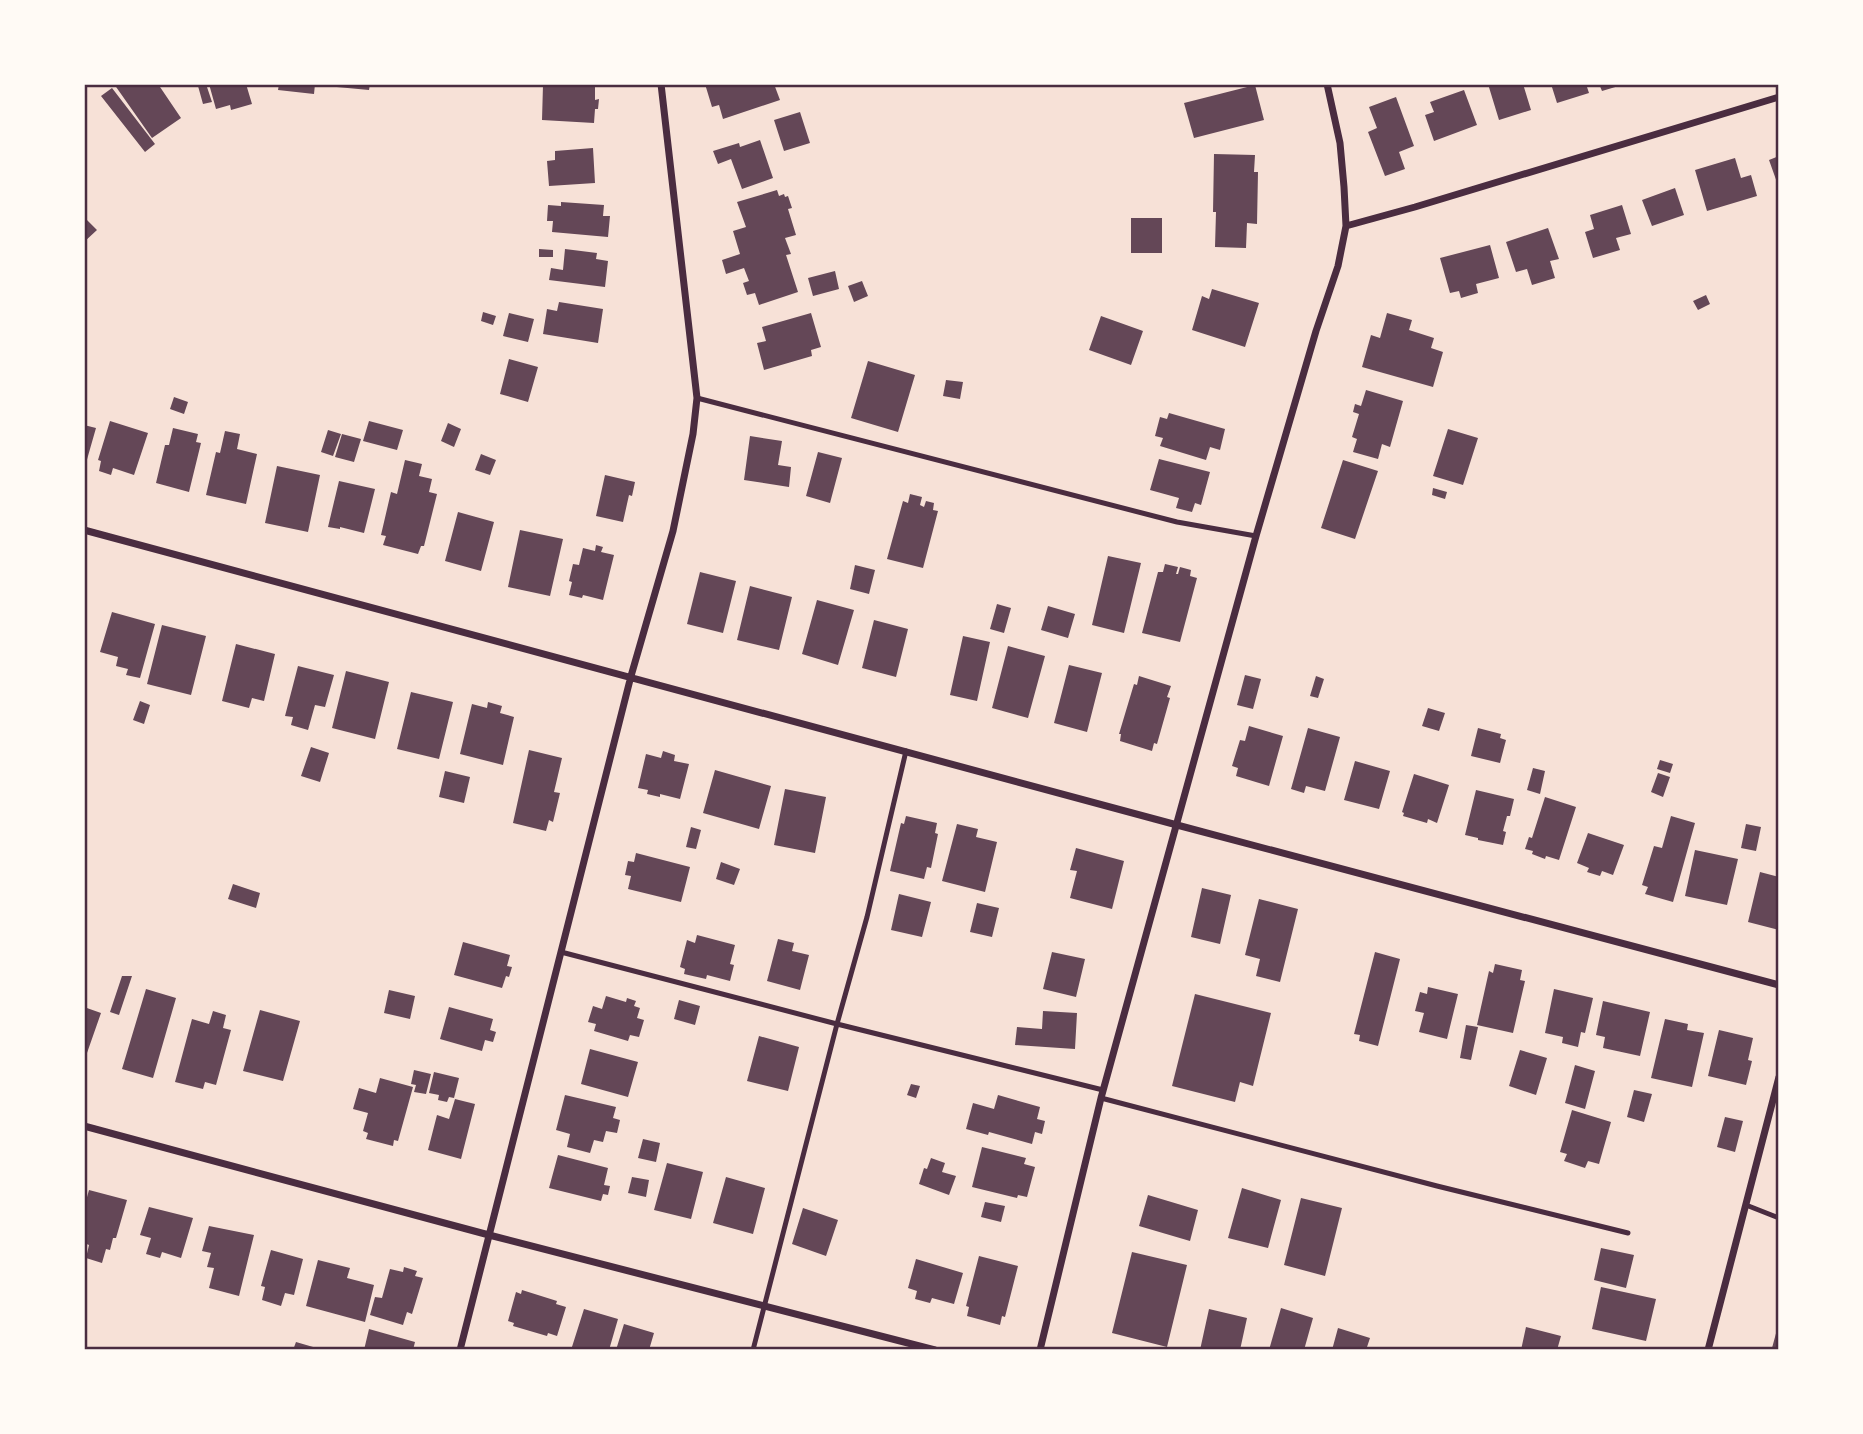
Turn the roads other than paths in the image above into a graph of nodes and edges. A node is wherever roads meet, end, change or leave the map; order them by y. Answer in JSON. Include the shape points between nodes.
{"nodes":[{"id":1,"x":661,"y":84,"type":"edge"},
{"id":2,"x":1327,"y":84,"type":"edge"},
{"id":3,"x":1779,"y":97,"type":"edge"},
{"id":4,"x":1346,"y":226,"type":"junction"},
{"id":5,"x":697,"y":398,"type":"junction"},
{"id":6,"x":84,"y":530,"type":"edge"},
{"id":7,"x":1256,"y":536,"type":"junction"},
{"id":8,"x":631,"y":677,"type":"junction"},
{"id":9,"x":906,"y":751,"type":"junction"},
{"id":10,"x":1177,"y":825,"type":"junction"},
{"id":11,"x":561,"y":952,"type":"junction"},
{"id":12,"x":1779,"y":985,"type":"edge"},
{"id":13,"x":836,"y":1024,"type":"junction"},
{"id":14,"x":1779,"y":1077,"type":"edge"},
{"id":15,"x":1102,"y":1094,"type":"junction"},
{"id":16,"x":84,"y":1126,"type":"edge"},
{"id":17,"x":1746,"y":1205,"type":"junction"},
{"id":18,"x":1779,"y":1218,"type":"edge"},
{"id":19,"x":1628,"y":1233,"type":"dead end"},
{"id":20,"x":489,"y":1235,"type":"junction"},
{"id":21,"x":764,"y":1306,"type":"junction"},
{"id":22,"x":460,"y":1350,"type":"edge"},
{"id":23,"x":754,"y":1350,"type":"edge"},
{"id":24,"x":935,"y":1350,"type":"edge"},
{"id":25,"x":1040,"y":1350,"type":"edge"},
{"id":26,"x":1708,"y":1350,"type":"edge"}],
"edges":[{"from":1,"to":5,"type":"street"},
{"from":2,"to":4,"type":"street","via":[[1340,143]]},
{"from":3,"to":4,"type":"street"},
{"from":4,"to":7,"type":"street"},
{"from":5,"to":7,"type":"lane","via":[[1177,522]]},
{"from":5,"to":8,"type":"street","via":[[673,531]]},
{"from":6,"to":8,"type":"street"},
{"from":7,"to":10,"type":"street"},
{"from":8,"to":9,"type":"street"},
{"from":8,"to":11,"type":"street"},
{"from":9,"to":10,"type":"street"},
{"from":9,"to":13,"type":"lane"},
{"from":10,"to":12,"type":"street"},
{"from":10,"to":15,"type":"street"},
{"from":11,"to":13,"type":"lane"},
{"from":11,"to":20,"type":"street"},
{"from":13,"to":15,"type":"lane"},
{"from":13,"to":21,"type":"lane"},
{"from":14,"to":17,"type":"street"},
{"from":15,"to":19,"type":"lane"},
{"from":15,"to":25,"type":"street"},
{"from":16,"to":20,"type":"street"},
{"from":17,"to":18,"type":"lane"},
{"from":17,"to":26,"type":"street"},
{"from":20,"to":21,"type":"street"},
{"from":20,"to":22,"type":"street"},
{"from":21,"to":23,"type":"lane"},
{"from":21,"to":24,"type":"street"}]}
